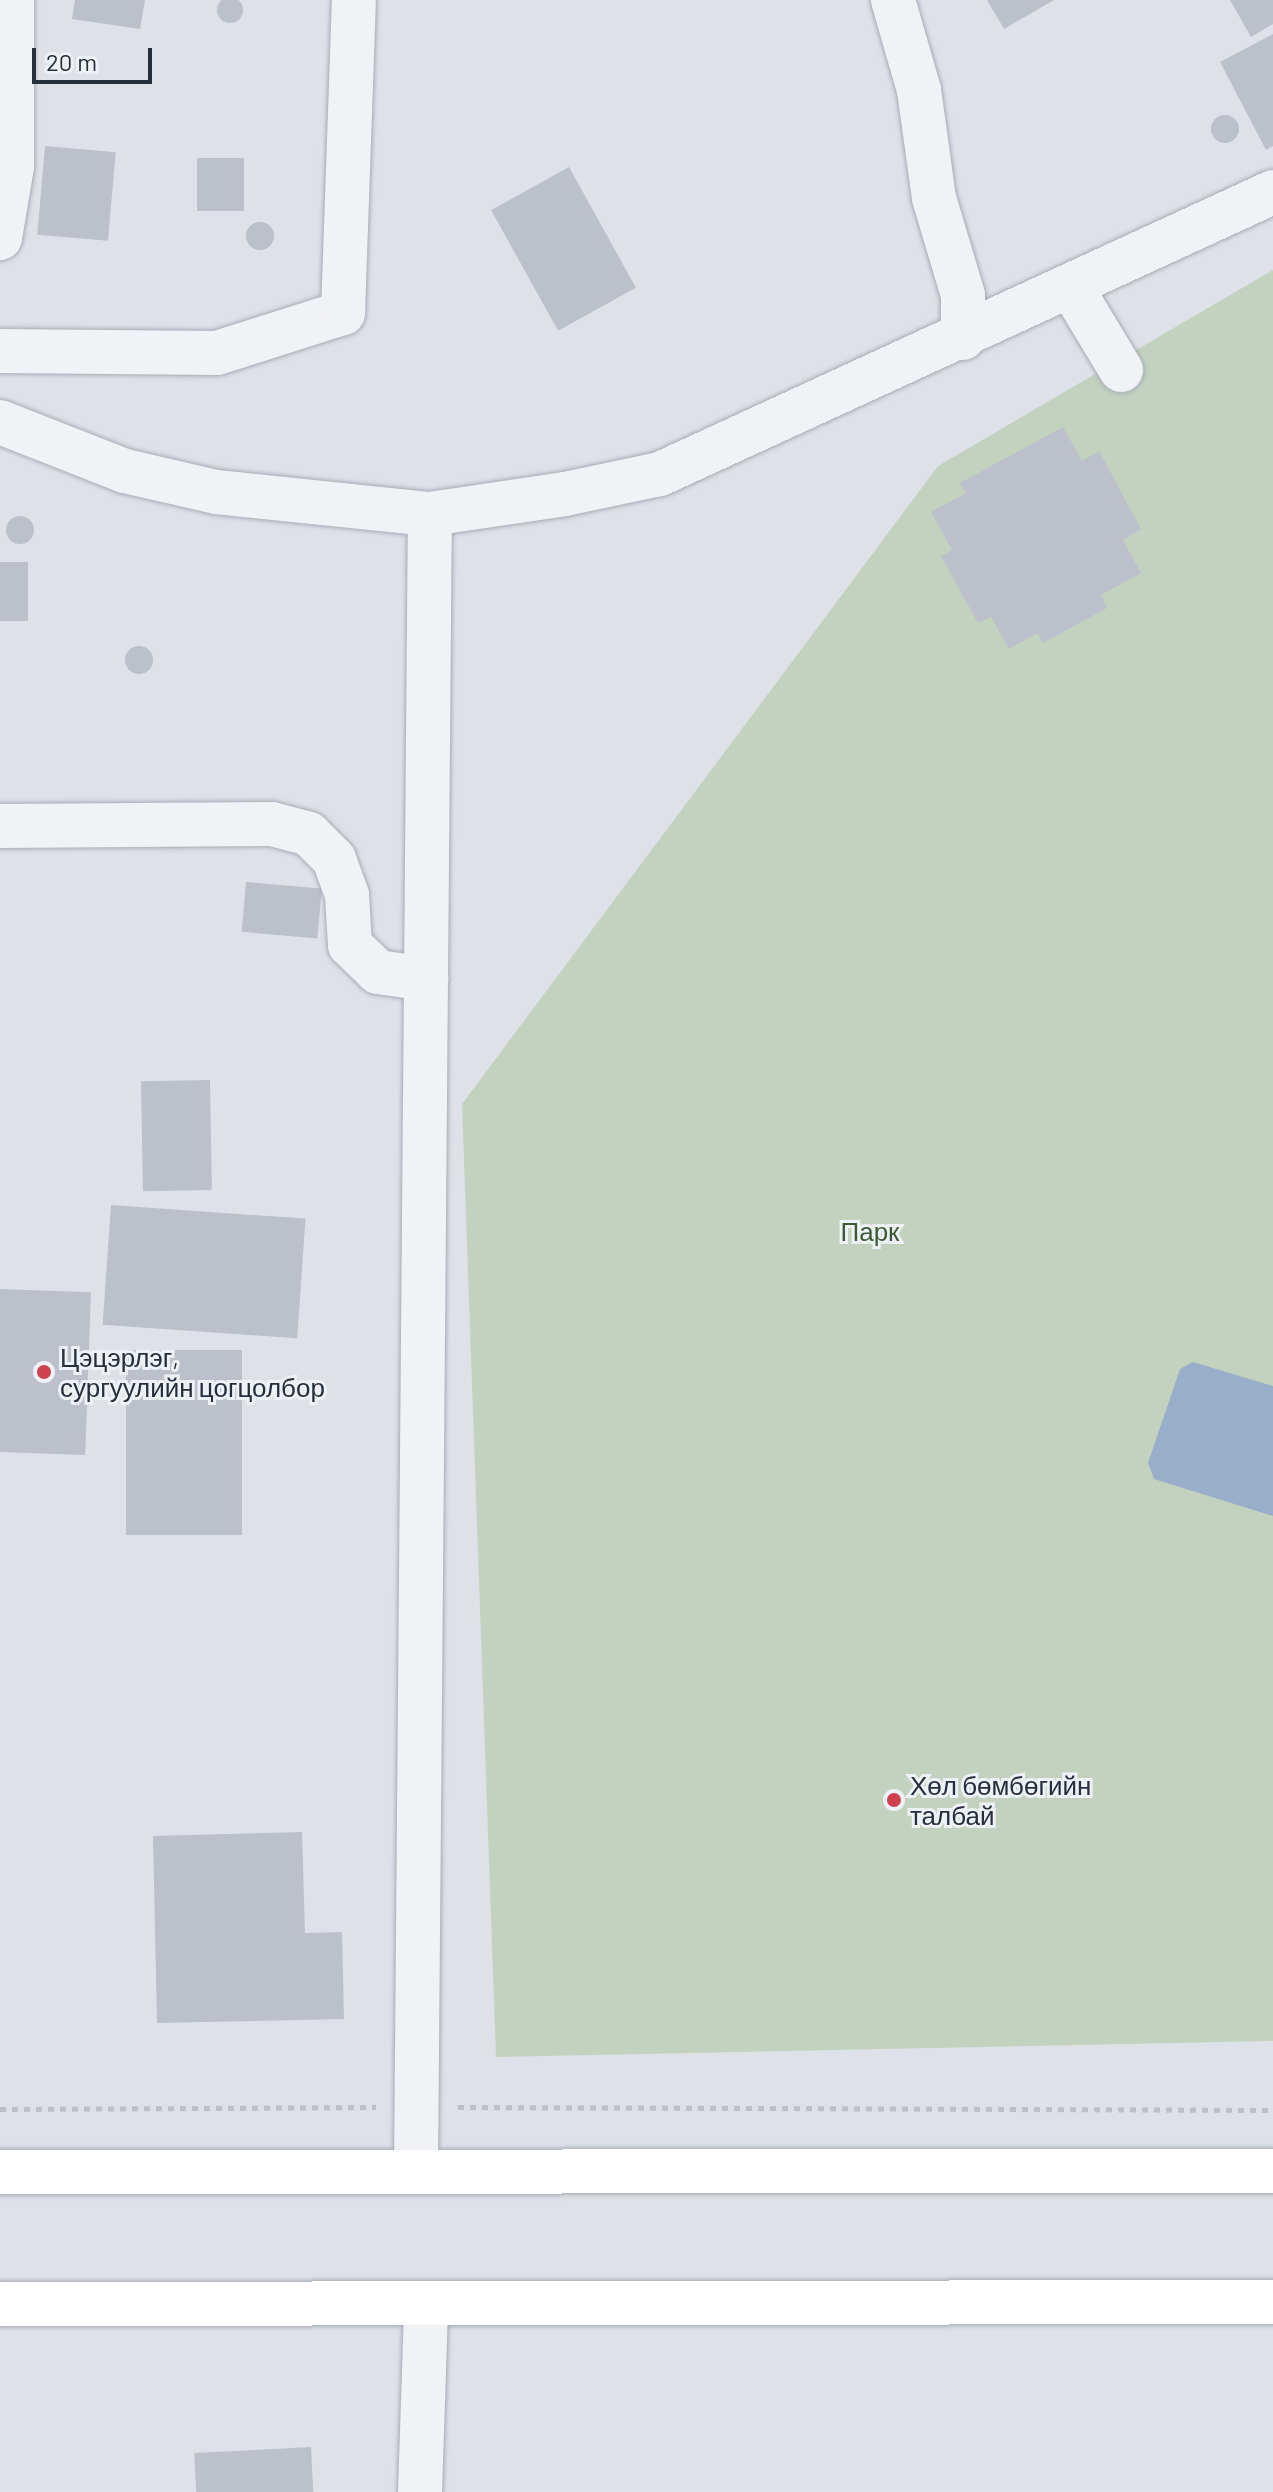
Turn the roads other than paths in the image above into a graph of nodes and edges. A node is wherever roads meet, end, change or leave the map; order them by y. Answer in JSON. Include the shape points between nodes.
{"nodes":[{"id":1,"x":12,"y":0,"type":"edge"},
{"id":2,"x":354,"y":0,"type":"edge"},
{"id":3,"x":893,"y":0,"type":"edge"},
{"id":4,"x":1273,"y":192,"type":"edge"},
{"id":5,"x":0,"y":238,"type":"edge"},
{"id":6,"x":1071,"y":287,"type":"junction"},
{"id":7,"x":963,"y":338,"type":"junction"},
{"id":8,"x":0,"y":351,"type":"edge"},
{"id":9,"x":1121,"y":370,"type":"dead end"},
{"id":10,"x":0,"y":422,"type":"edge"},
{"id":11,"x":430,"y":514,"type":"junction"},
{"id":12,"x":0,"y":826,"type":"edge"},
{"id":13,"x":426,"y":979,"type":"junction"},
{"id":14,"x":1273,"y":2171,"type":"edge"},
{"id":15,"x":0,"y":2172,"type":"edge"},
{"id":16,"x":416,"y":2172,"type":"junction"},
{"id":17,"x":1273,"y":2302,"type":"edge"},
{"id":18,"x":0,"y":2304,"type":"edge"},
{"id":19,"x":426,"y":2307,"type":"junction"},
{"id":20,"x":420,"y":2492,"type":"edge"}],
"edges":[{"from":1,"to":5,"type":"street","via":[[12,166]]},
{"from":2,"to":8,"type":"street","via":[[343,313],[217,353]]},
{"from":3,"to":7,"type":"street","via":[[919,90],[934,198],[963,295]]},
{"from":4,"to":6,"type":"street"},
{"from":6,"to":7,"type":"street"},
{"from":6,"to":9,"type":"street"},
{"from":7,"to":11,"type":"street","via":[[660,474]]},
{"from":10,"to":11,"type":"street","via":[[125,471],[216,492]]},
{"from":11,"to":13,"type":"street"},
{"from":12,"to":13,"type":"street","via":[[272,824],[309,834],[334,859],[347,895],[350,945],[378,972]]},
{"from":13,"to":16,"type":"street"},
{"from":14,"to":16,"type":"main road"},
{"from":15,"to":16,"type":"main road"},
{"from":17,"to":19,"type":"main road"},
{"from":18,"to":19,"type":"main road"},
{"from":19,"to":20,"type":"street"}]}
